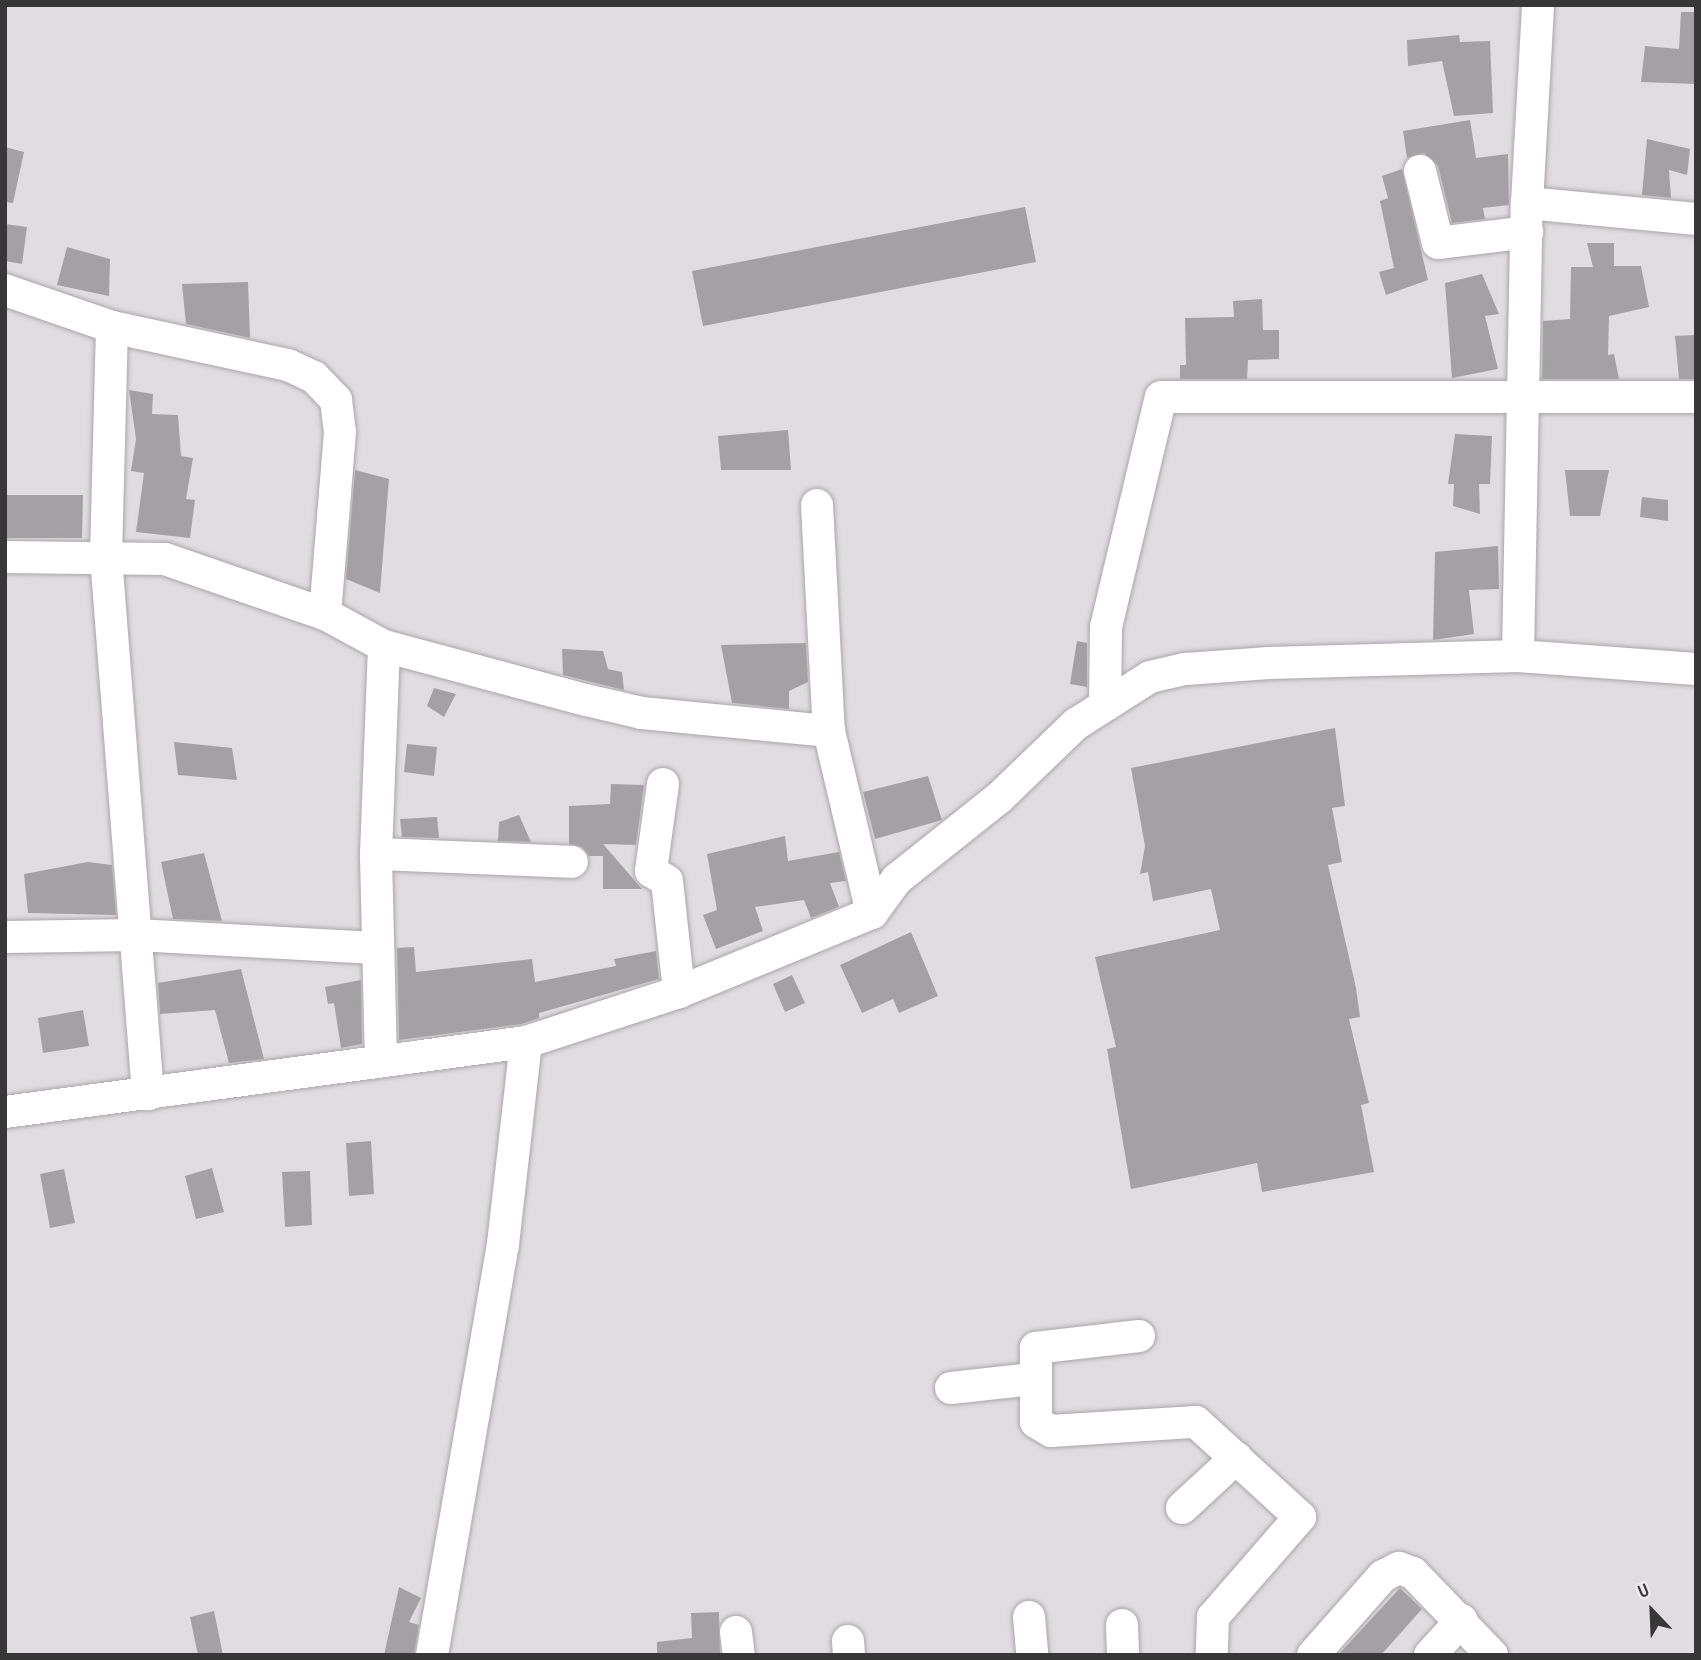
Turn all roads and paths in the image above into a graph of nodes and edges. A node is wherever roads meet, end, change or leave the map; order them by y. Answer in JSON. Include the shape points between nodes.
{"nodes":[{"id":1,"x":1538,"y":5,"type":"edge"},
{"id":2,"x":1420,"y":171,"type":"dead end"},
{"id":3,"x":1527,"y":217,"type":"junction"},
{"id":4,"x":1696,"y":219,"type":"edge"},
{"id":5,"x":5,"y":290,"type":"edge"},
{"id":6,"x":112,"y":327,"type":"junction"},
{"id":7,"x":1523,"y":393,"type":"junction"},
{"id":8,"x":1696,"y":397,"type":"edge"},
{"id":9,"x":817,"y":505,"type":"dead end"},
{"id":10,"x":5,"y":557,"type":"edge"},
{"id":11,"x":106,"y":557,"type":"junction"},
{"id":12,"x":325,"y":614,"type":"junction"},
{"id":13,"x":384,"y":646,"type":"junction"},
{"id":14,"x":1518,"y":656,"type":"junction"},
{"id":15,"x":1696,"y":669,"type":"edge"},
{"id":16,"x":1105,"y":701,"type":"junction"},
{"id":17,"x":830,"y":731,"type":"junction"},
{"id":18,"x":663,"y":784,"type":"dead end"},
{"id":19,"x":376,"y":854,"type":"junction"},
{"id":20,"x":572,"y":862,"type":"dead end"},
{"id":21,"x":872,"y":913,"type":"junction"},
{"id":22,"x":136,"y":935,"type":"junction"},
{"id":23,"x":5,"y":937,"type":"edge"},
{"id":24,"x":376,"y":948,"type":"junction"},
{"id":25,"x":678,"y":992,"type":"junction"},
{"id":26,"x":526,"y":1042,"type":"junction"},
{"id":27,"x":381,"y":1061,"type":"junction"},
{"id":28,"x":148,"y":1094,"type":"junction"},
{"id":29,"x":5,"y":1112,"type":"edge"},
{"id":30,"x":1139,"y":1336,"type":"dead end"},
{"id":31,"x":1033,"y":1380,"type":"junction"},
{"id":32,"x":951,"y":1388,"type":"dead end"},
{"id":33,"x":1236,"y":1458,"type":"junction"},
{"id":34,"x":1182,"y":1508,"type":"dead end"},
{"id":35,"x":1029,"y":1616,"type":"dead end"},
{"id":36,"x":1462,"y":1620,"type":"junction"},
{"id":37,"x":432,"y":1655,"type":"edge"},
{"id":38,"x":1032,"y":1655,"type":"edge"},
{"id":39,"x":1212,"y":1655,"type":"edge"},
{"id":40,"x":1313,"y":1655,"type":"edge"},
{"id":41,"x":1430,"y":1655,"type":"edge"},
{"id":42,"x":1492,"y":1655,"type":"edge"}],
"edges":[{"from":1,"to":3,"type":"street"},
{"from":2,"to":3,"type":"street","via":[[1438,243]]},
{"from":3,"to":4,"type":"street"},
{"from":3,"to":7,"type":"street"},
{"from":5,"to":6,"type":"street"},
{"from":6,"to":11,"type":"street"},
{"from":6,"to":12,"type":"street","via":[[288,365],[314,377],[336,400],[340,432]]},
{"from":7,"to":8,"type":"street"},
{"from":7,"to":14,"type":"street"},
{"from":7,"to":16,"type":"street","via":[[1161,397],[1106,627]]},
{"from":9,"to":17,"type":"street"},
{"from":10,"to":11,"type":"street"},
{"from":11,"to":12,"type":"street","via":[[165,559]]},
{"from":11,"to":22,"type":"street"},
{"from":12,"to":13,"type":"street"},
{"from":13,"to":17,"type":"street","via":[[642,713]]},
{"from":13,"to":19,"type":"street"},
{"from":14,"to":15,"type":"street"},
{"from":14,"to":16,"type":"street","via":[[1186,669],[1150,677]]},
{"from":16,"to":21,"type":"street","via":[[897,879]]},
{"from":17,"to":21,"type":"street"},
{"from":18,"to":25,"type":"street","via":[[651,871],[667,881]]},
{"from":19,"to":20,"type":"street"},
{"from":19,"to":24,"type":"street"},
{"from":21,"to":25,"type":"street"},
{"from":22,"to":23,"type":"street"},
{"from":22,"to":24,"type":"street"},
{"from":22,"to":28,"type":"street"},
{"from":24,"to":27,"type":"street"},
{"from":25,"to":26,"type":"street"},
{"from":26,"to":27,"type":"street"},
{"from":26,"to":37,"type":"street","via":[[503,1244]]},
{"from":27,"to":28,"type":"street"},
{"from":28,"to":29,"type":"street"},
{"from":30,"to":31,"type":"street","via":[[1036,1348]]},
{"from":31,"to":32,"type":"street"},
{"from":31,"to":33,"type":"street","via":[[1041,1429],[1195,1422]]},
{"from":33,"to":34,"type":"street"},
{"from":33,"to":39,"type":"street","via":[[1300,1517],[1213,1616]]},
{"from":35,"to":38,"type":"street"},
{"from":36,"to":40,"type":"street","via":[[1413,1573],[1399,1568],[1383,1576]]},
{"from":36,"to":41,"type":"street"},
{"from":36,"to":42,"type":"street"}]}
